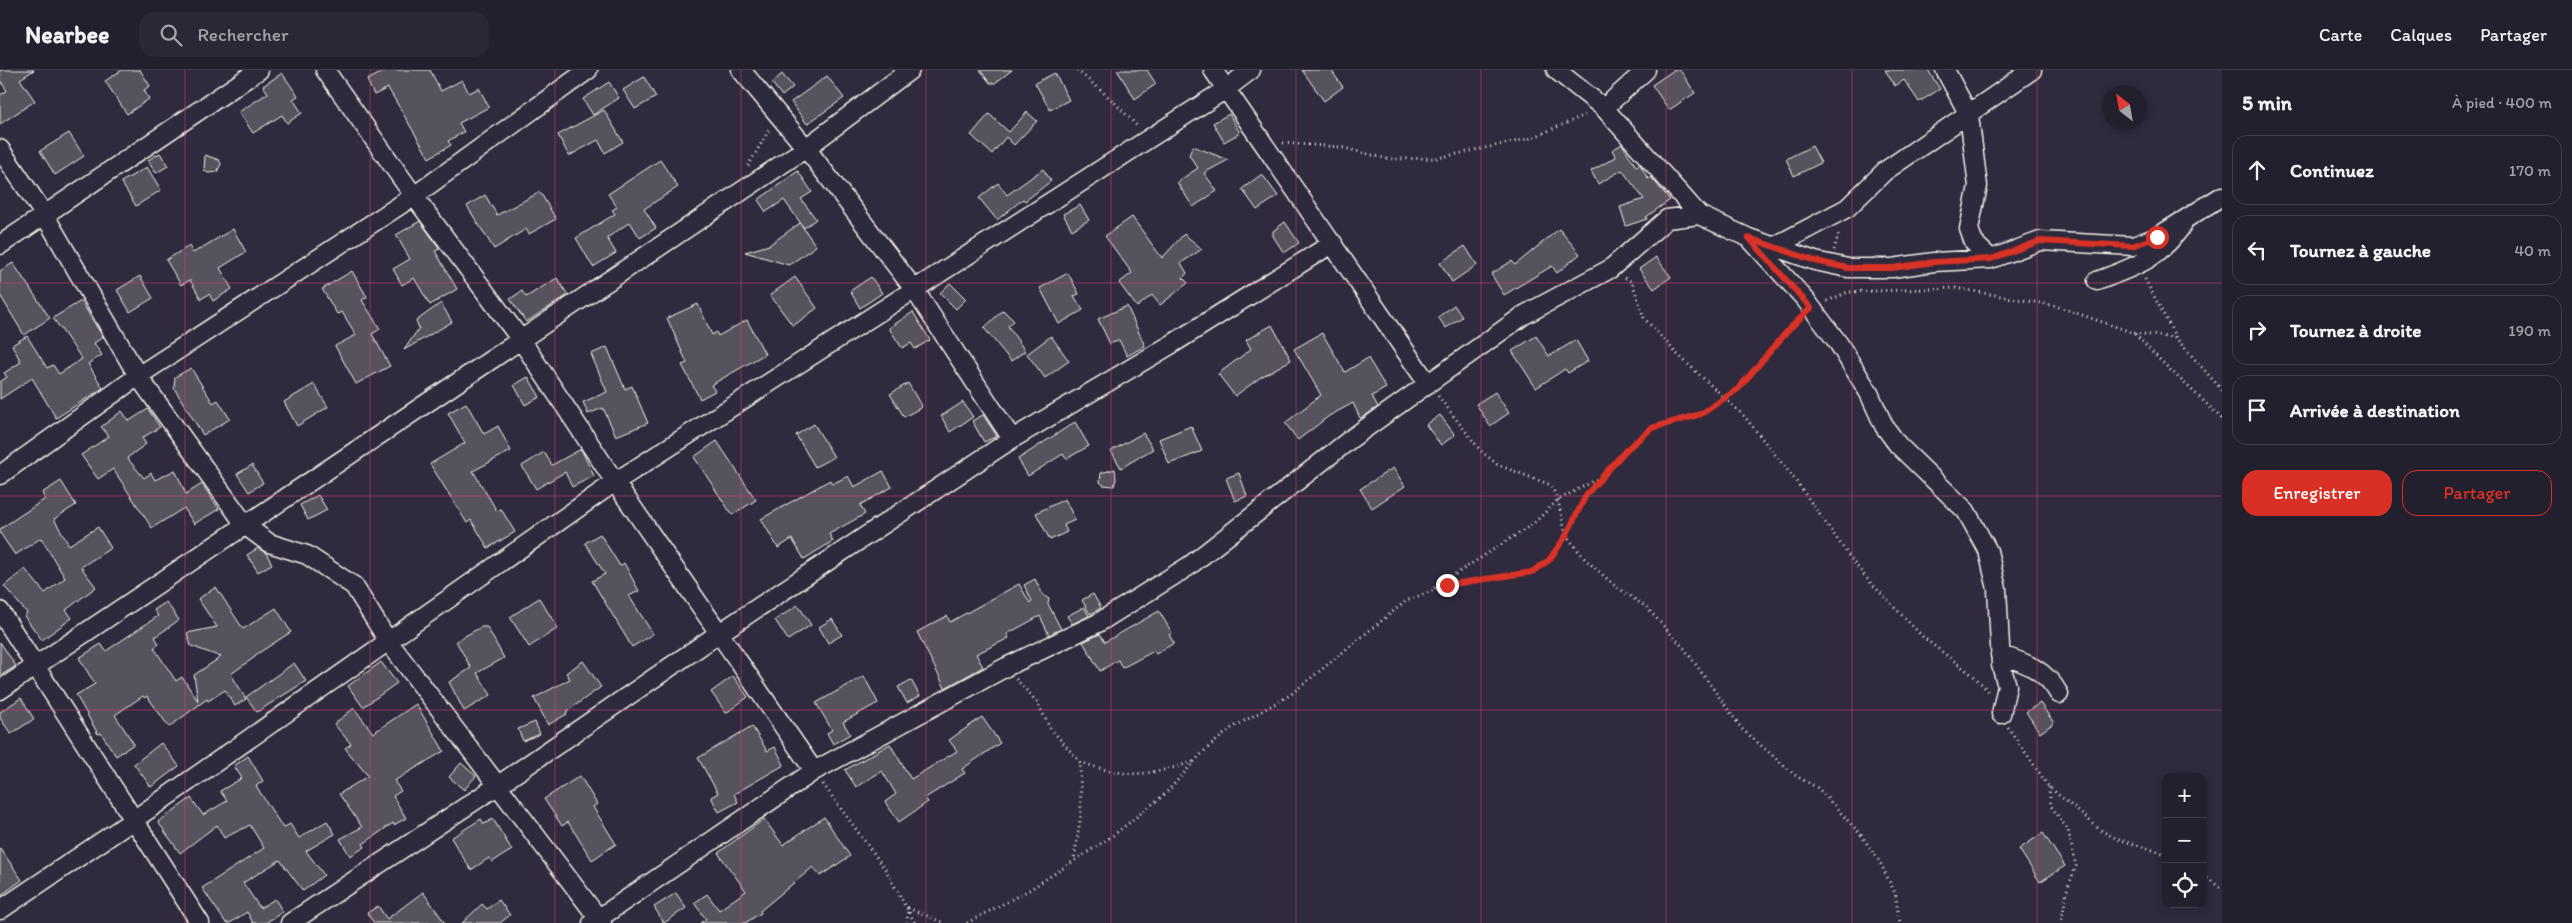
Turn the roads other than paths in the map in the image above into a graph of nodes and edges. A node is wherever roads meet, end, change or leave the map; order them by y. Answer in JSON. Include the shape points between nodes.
{"nodes":[{"id":1,"x":259,"y":70,"type":"edge"},
{"id":2,"x":325,"y":70,"type":"edge"},
{"id":3,"x":588,"y":70,"type":"edge"},
{"id":4,"x":740,"y":70,"type":"edge"},
{"id":5,"x":910,"y":70,"type":"edge"},
{"id":6,"x":1213,"y":70,"type":"edge"},
{"id":7,"x":1251,"y":70,"type":"edge"},
{"id":8,"x":1556,"y":70,"type":"edge"},
{"id":9,"x":1646,"y":70,"type":"edge"},
{"id":10,"x":1945,"y":70,"type":"edge"},
{"id":11,"x":2032,"y":70,"type":"edge"},
{"id":12,"x":1226,"y":88,"type":"junction"},
{"id":13,"x":1604,"y":108,"type":"junction"},
{"id":14,"x":1969,"y":115,"type":"junction"},
{"id":15,"x":806,"y":148,"type":"junction"},
{"id":16,"x":0,"y":149,"type":"edge"},
{"id":17,"x":414,"y":196,"type":"junction"},
{"id":18,"x":2222,"y":196,"type":"edge"},
{"id":19,"x":2192,"y":213,"type":"junction"},
{"id":20,"x":44,"y":214,"type":"junction"},
{"id":21,"x":1699,"y":215,"type":"junction"},
{"id":22,"x":1749,"y":238,"type":"junction"},
{"id":23,"x":1333,"y":243,"type":"junction"},
{"id":24,"x":0,"y":245,"type":"edge"},
{"id":25,"x":1775,"y":246,"type":"junction"},
{"id":26,"x":1991,"y":259,"type":"junction"},
{"id":27,"x":2097,"y":281,"type":"dead end"},
{"id":28,"x":914,"y":288,"type":"junction"},
{"id":29,"x":521,"y":340,"type":"junction"},
{"id":30,"x":138,"y":376,"type":"junction"},
{"id":31,"x":1428,"y":384,"type":"junction"},
{"id":32,"x":1012,"y":439,"type":"junction"},
{"id":33,"x":0,"y":474,"type":"edge"},
{"id":34,"x":615,"y":482,"type":"junction"},
{"id":35,"x":246,"y":526,"type":"junction"},
{"id":36,"x":0,"y":612,"type":"edge"},
{"id":37,"x":718,"y":634,"type":"junction"},
{"id":38,"x":388,"y":641,"type":"junction"},
{"id":39,"x":2000,"y":655,"type":"junction"},
{"id":40,"x":35,"y":667,"type":"junction"},
{"id":41,"x":0,"y":690,"type":"edge"},
{"id":42,"x":2059,"y":694,"type":"dead end"},
{"id":43,"x":2001,"y":714,"type":"road end"},
{"id":44,"x":814,"y":771,"type":"junction"},
{"id":45,"x":497,"y":786,"type":"junction"},
{"id":46,"x":135,"y":819,"type":"junction"},
{"id":47,"x":0,"y":910,"type":"edge"},
{"id":48,"x":597,"y":921,"type":"edge"},
{"id":49,"x":200,"y":923,"type":"edge"},
{"id":50,"x":290,"y":923,"type":"edge"}],
"edges":[{"from":1,"to":20,"type":"street"},
{"from":2,"to":17,"type":"street"},
{"from":3,"to":17,"type":"street"},
{"from":4,"to":15,"type":"street"},
{"from":5,"to":15,"type":"street"},
{"from":6,"to":12,"type":"street"},
{"from":7,"to":12,"type":"street"},
{"from":8,"to":13,"type":"street"},
{"from":9,"to":13,"type":"street"},
{"from":10,"to":14,"type":"street"},
{"from":11,"to":14,"type":"street"},
{"from":12,"to":23,"type":"street"},
{"from":12,"to":28,"type":"street"},
{"from":13,"to":21,"type":"street"},
{"from":14,"to":25,"type":"street","via":[[1886,171],[1847,208]]},
{"from":14,"to":26,"type":"street","via":[[1978,186],[1969,229],[1974,242]]},
{"from":15,"to":28,"type":"street"},
{"from":15,"to":29,"type":"street"},
{"from":16,"to":20,"type":"street"},
{"from":17,"to":29,"type":"street"},
{"from":17,"to":30,"type":"street"},
{"from":18,"to":19,"type":"street"},
{"from":19,"to":26,"type":"street","via":[[2157,237],[2132,246],[2040,241]]},
{"from":19,"to":27,"type":"street","via":[[2167,247],[2138,265]]},
{"from":20,"to":24,"type":"street"},
{"from":20,"to":30,"type":"street"},
{"from":21,"to":22,"type":"street"},
{"from":21,"to":31,"type":"street","via":[[1667,219],[1610,269],[1524,315]]},
{"from":22,"to":25,"type":"street"},
{"from":22,"to":39,"type":"street","via":[[1839,344],[1870,393],[1884,426],[1898,445],[1966,512],[1988,551],[1997,589]]},
{"from":23,"to":31,"type":"street"},
{"from":23,"to":32,"type":"street"},
{"from":25,"to":26,"type":"street","via":[[1815,261],[1848,268],[1892,268]]},
{"from":28,"to":32,"type":"street"},
{"from":28,"to":34,"type":"street"},
{"from":29,"to":34,"type":"street"},
{"from":29,"to":35,"type":"street"},
{"from":30,"to":33,"type":"street"},
{"from":30,"to":35,"type":"street"},
{"from":31,"to":44,"type":"street","via":[[1352,438],[1189,566],[1098,624],[1006,667]]},
{"from":32,"to":37,"type":"street"},
{"from":34,"to":37,"type":"street"},
{"from":34,"to":38,"type":"street"},
{"from":35,"to":38,"type":"street","via":[[268,543],[307,555],[354,586]]},
{"from":35,"to":40,"type":"street"},
{"from":36,"to":40,"type":"street"},
{"from":37,"to":44,"type":"street"},
{"from":37,"to":45,"type":"street"},
{"from":38,"to":45,"type":"street"},
{"from":38,"to":46,"type":"street"},
{"from":39,"to":42,"type":"street","via":[[2038,669]]},
{"from":39,"to":43,"type":"street","via":[[2007,686]]},
{"from":40,"to":41,"type":"street"},
{"from":40,"to":46,"type":"street"},
{"from":44,"to":48,"type":"street"},
{"from":45,"to":48,"type":"street"},
{"from":45,"to":50,"type":"street"},
{"from":46,"to":47,"type":"street"},
{"from":46,"to":49,"type":"street"}]}
